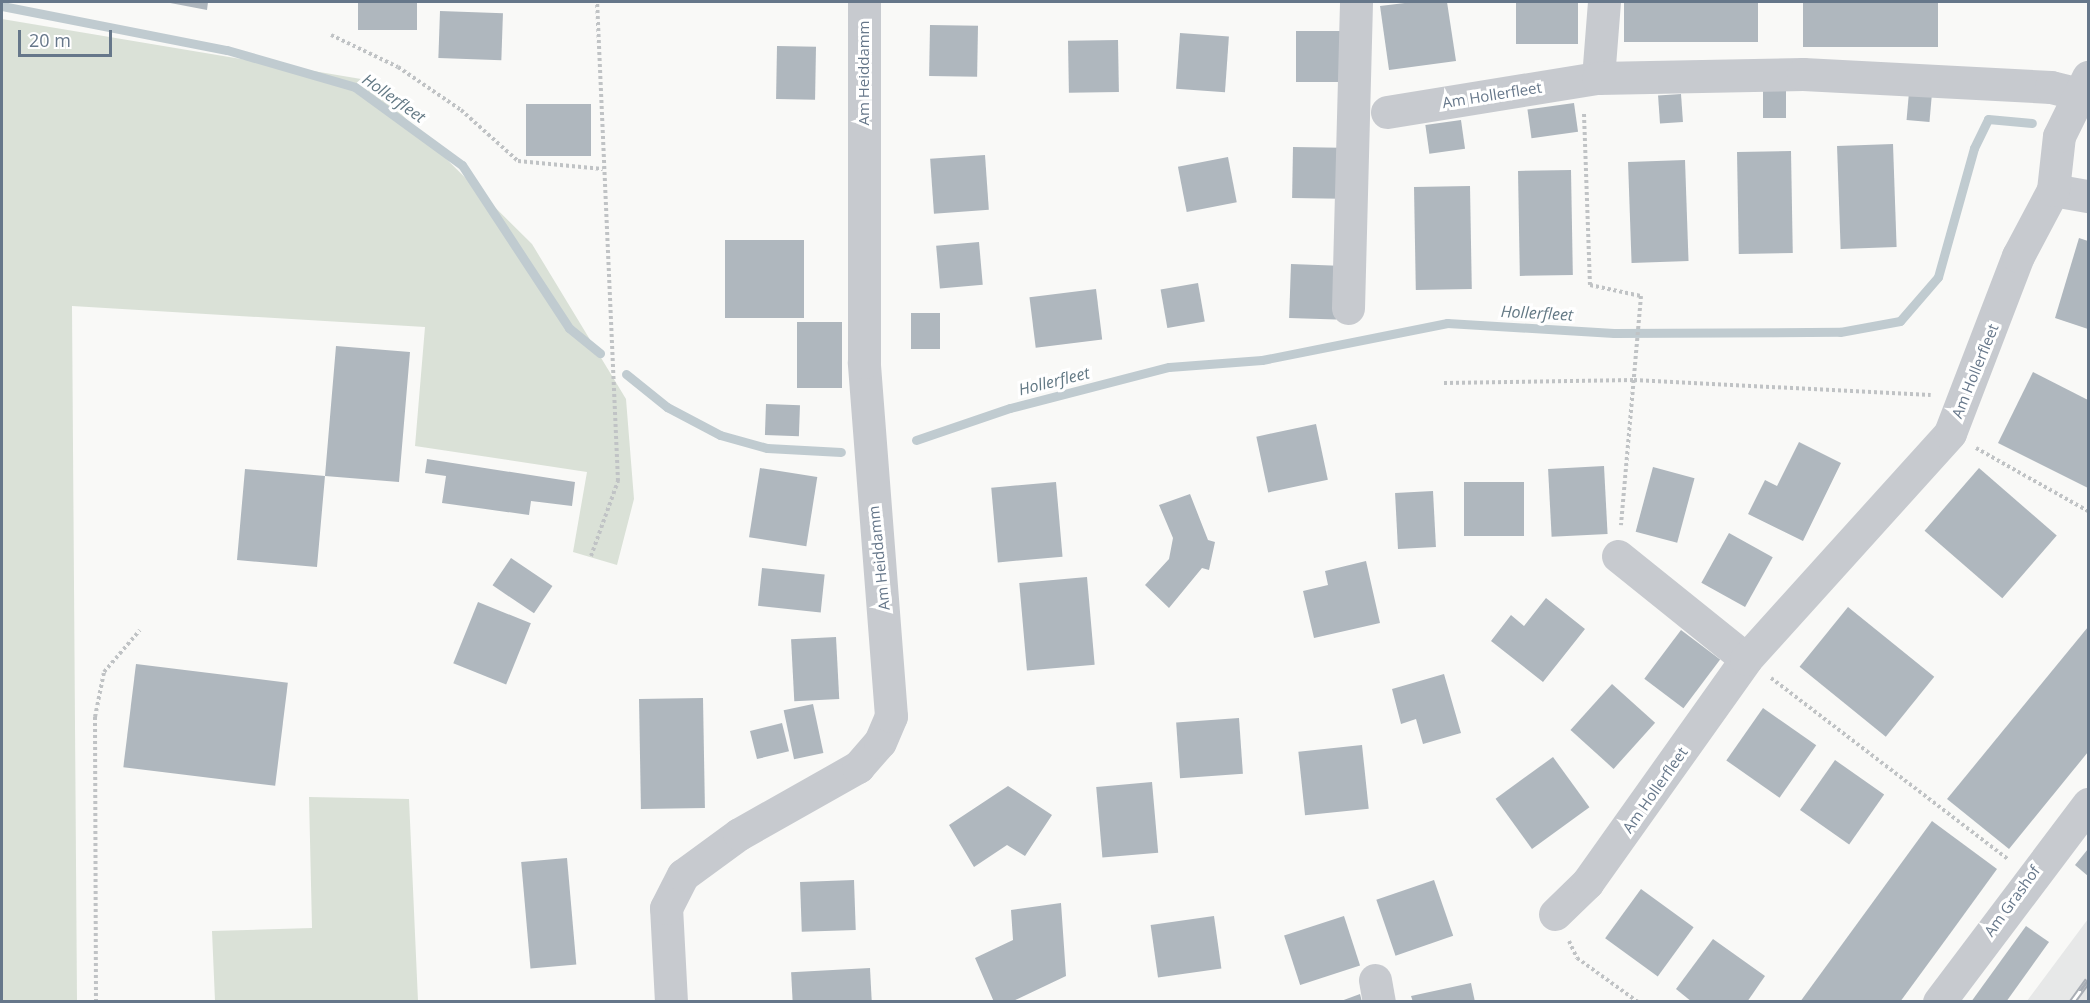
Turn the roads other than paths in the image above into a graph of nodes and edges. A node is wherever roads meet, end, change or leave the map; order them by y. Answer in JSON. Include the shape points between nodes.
{"nodes":[{"id":1,"x":864,"y":2,"type":"edge"},
{"id":2,"x":1356,"y":2,"type":"edge"},
{"id":3,"x":1604,"y":2,"type":"edge"},
{"id":4,"x":1590,"y":79,"type":"junction"},
{"id":5,"x":2084,"y":85,"type":"edge"},
{"id":6,"x":1387,"y":112,"type":"dead end"},
{"id":7,"x":2053,"y":190,"type":"junction"},
{"id":8,"x":2088,"y":196,"type":"edge"},
{"id":9,"x":1348,"y":308,"type":"dead end"},
{"id":10,"x":1618,"y":556,"type":"road end"},
{"id":11,"x":1746,"y":659,"type":"junction"},
{"id":12,"x":2088,"y":804,"type":"edge"},
{"id":13,"x":1555,"y":914,"type":"road end"},
{"id":14,"x":671,"y":1002,"type":"edge"},
{"id":15,"x":1940,"y":1002,"type":"edge"}],
"edges":[{"from":1,"to":14,"type":"street","name":"Am Heiddamm","via":[[864,362],[891,716],[880,742],[858,767],[739,834],[684,875],[666,908]]},
{"from":2,"to":9,"type":"street"},
{"from":3,"to":4,"type":"street"},
{"from":4,"to":5,"type":"street","name":"Am Hollerfleet","via":[[1803,74],[2051,87]]},
{"from":4,"to":6,"type":"street","name":"Am Hollerfleet"},
{"from":5,"to":7,"type":"street","name":"Am Hollerfleet","via":[[2059,136]]},
{"from":7,"to":8,"type":"street"},
{"from":7,"to":11,"type":"street","name":"Am Hollerfleet","via":[[2018,256],[1968,397],[1950,433]]},
{"from":10,"to":11,"type":"street"},
{"from":11,"to":13,"type":"street","name":"Am Hollerfleet","via":[[1587,883]]},
{"from":12,"to":15,"type":"street","name":"Am Grashof","via":[[2030,876]]}]}
